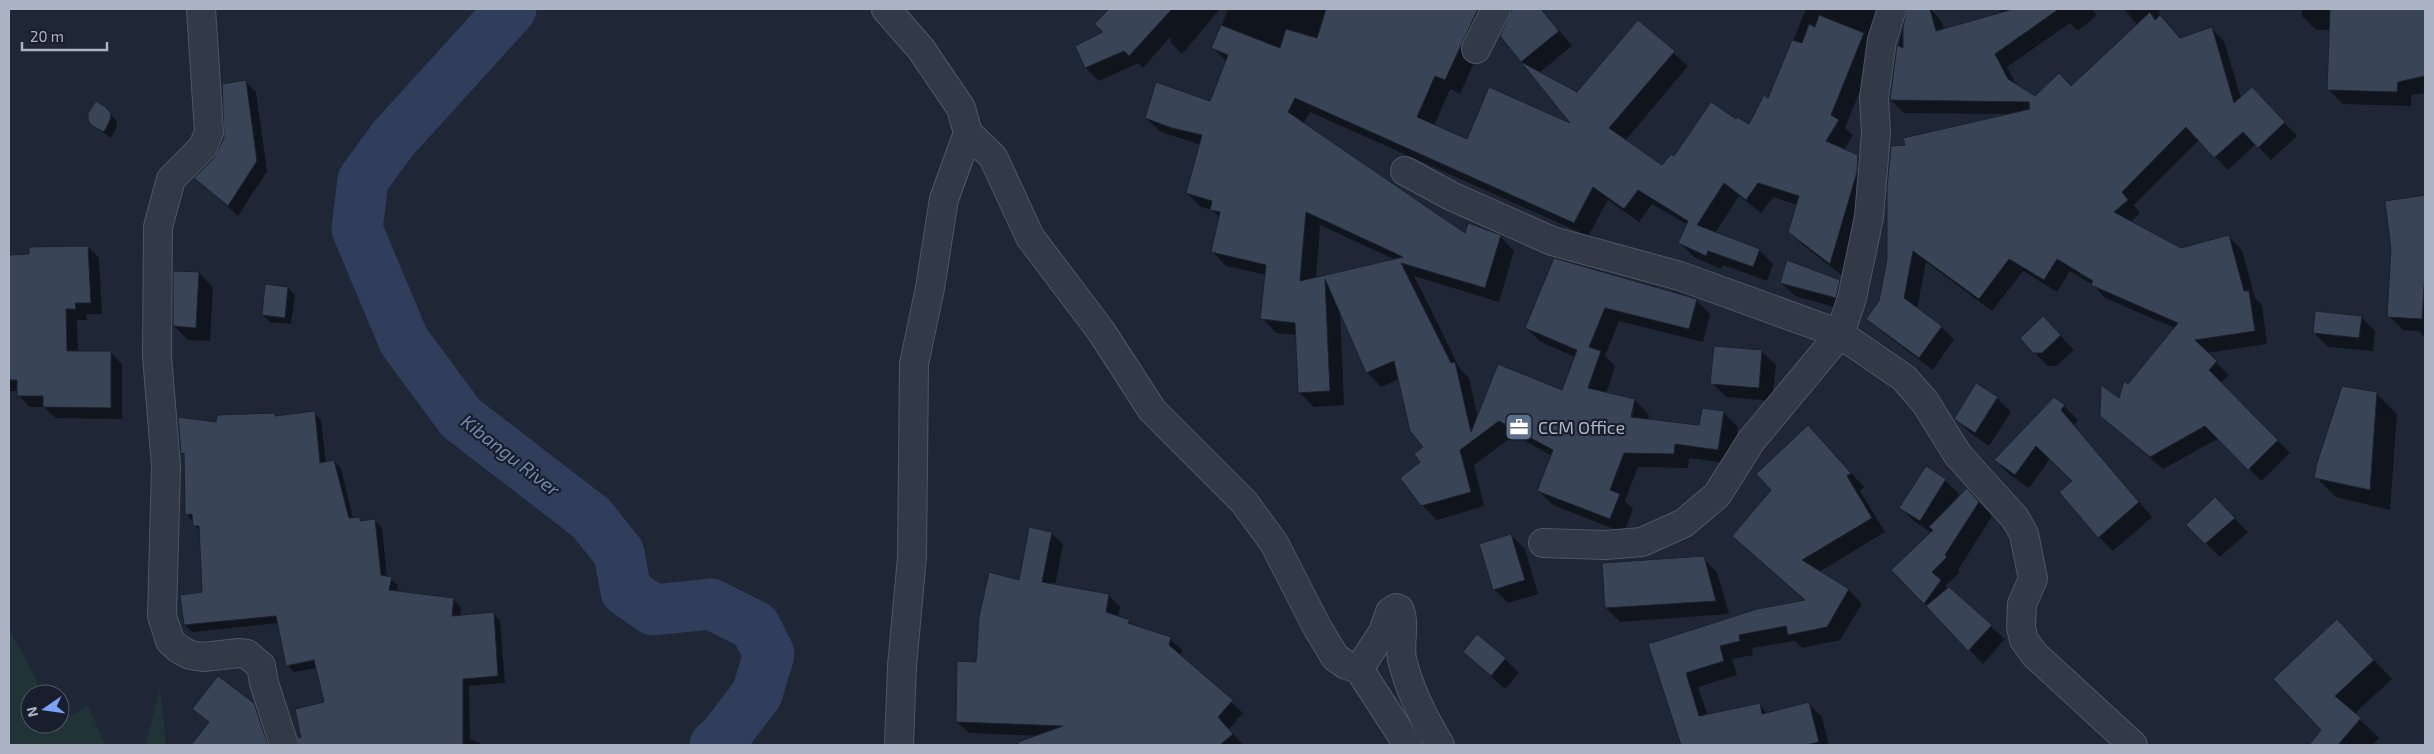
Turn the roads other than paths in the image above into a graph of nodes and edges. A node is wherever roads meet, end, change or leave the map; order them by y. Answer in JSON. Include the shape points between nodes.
{"nodes":[{"id":1,"x":201,"y":9,"type":"edge"},
{"id":2,"x":886,"y":9,"type":"edge"},
{"id":3,"x":1496,"y":9,"type":"edge"},
{"id":4,"x":1892,"y":9,"type":"edge"},
{"id":5,"x":1476,"y":49,"type":"dead end"},
{"id":6,"x":968,"y":133,"type":"junction"},
{"id":7,"x":1405,"y":171,"type":"dead end"},
{"id":8,"x":1840,"y":334,"type":"junction"},
{"id":9,"x":1543,"y":543,"type":"dead end"},
{"id":10,"x":1359,"y":668,"type":"junction"},
{"id":11,"x":284,"y":745,"type":"edge"},
{"id":12,"x":899,"y":745,"type":"edge"},
{"id":13,"x":1408,"y":745,"type":"edge"},
{"id":14,"x":1440,"y":745,"type":"edge"},
{"id":15,"x":2133,"y":745,"type":"edge"}],
"edges":[{"from":1,"to":11,"type":"street","via":[[209,132],[203,147],[171,179],[157,237],[157,356],[166,466],[162,616],[170,641],[190,655],[203,657],[239,653],[255,660],[264,674]]},
{"from":2,"to":6,"type":"street","via":[[921,49],[961,108]]},
{"from":3,"to":5,"type":"street"},
{"from":4,"to":8,"type":"street","via":[[1882,40],[1874,98],[1875,141],[1869,217],[1852,298]]},
{"from":6,"to":10,"type":"street","via":[[993,158],[1030,237],[1101,331],[1152,410],[1244,502],[1274,543],[1336,657],[1346,665]]},
{"from":6,"to":12,"type":"street","via":[[944,198],[914,364],[912,557]]},
{"from":7,"to":8,"type":"street","via":[[1451,196],[1552,241],[1680,276]]},
{"from":8,"to":9,"type":"street","via":[[1751,441],[1717,495],[1684,524],[1642,542],[1605,546]]},
{"from":8,"to":15,"type":"street","via":[[1904,378],[1925,402],[1958,455],[2015,518],[2024,534],[2033,578],[2022,604],[2024,640],[2035,655]]},
{"from":10,"to":13,"type":"street"},
{"from":10,"to":14,"type":"street","via":[[1382,632],[1390,612],[1399,609],[1402,660],[1418,704]]}]}
